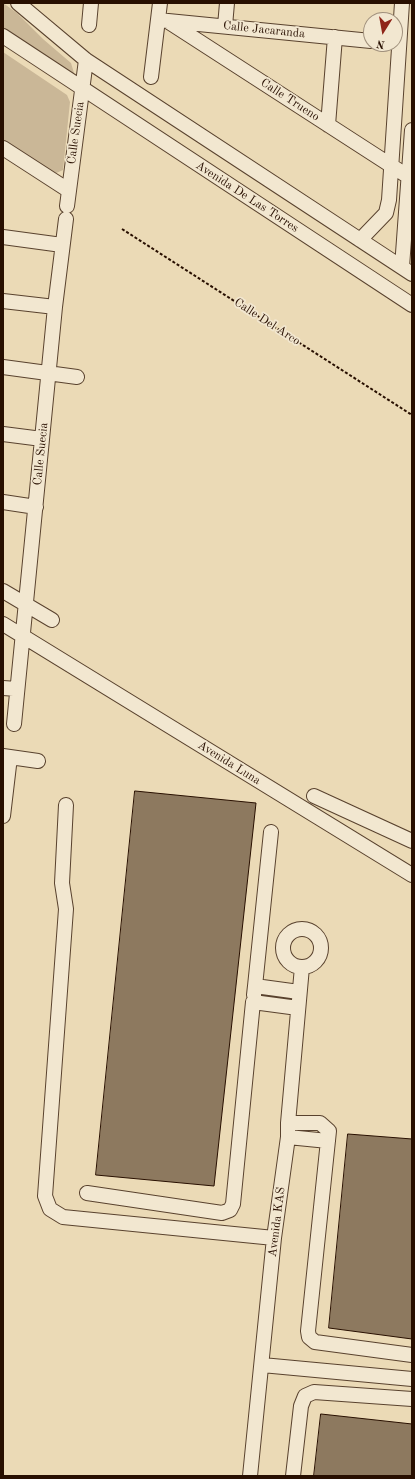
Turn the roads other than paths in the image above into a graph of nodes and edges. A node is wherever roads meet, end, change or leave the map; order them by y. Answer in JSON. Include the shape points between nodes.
{"nodes":[{"id":1,"x":18,"y":3,"type":"edge"},
{"id":2,"x":91,"y":3,"type":"edge"},
{"id":3,"x":160,"y":3,"type":"edge"},
{"id":4,"x":228,"y":3,"type":"edge"},
{"id":5,"x":163,"y":21,"type":"junction"},
{"id":6,"x":89,"y":25,"type":"dead end"},
{"id":7,"x":225,"y":26,"type":"junction"},
{"id":8,"x":3,"y":36,"type":"edge"},
{"id":9,"x":335,"y":37,"type":"junction"},
{"id":10,"x":363,"y":40,"type":"edge"},
{"id":11,"x":401,"y":52,"type":"edge"},
{"id":12,"x":86,"y":60,"type":"junction"},
{"id":13,"x":151,"y":77,"type":"dead end"},
{"id":14,"x":83,"y":88,"type":"junction"},
{"id":15,"x":328,"y":125,"type":"junction"},
{"id":16,"x":412,"y":130,"type":"edge"},
{"id":17,"x":3,"y":148,"type":"edge"},
{"id":18,"x":392,"y":166,"type":"junction"},
{"id":19,"x":410,"y":178,"type":"edge"},
{"id":20,"x":68,"y":190,"type":"junction"},
{"id":21,"x":3,"y":237,"type":"edge"},
{"id":22,"x":360,"y":240,"type":"junction"},
{"id":23,"x":62,"y":245,"type":"junction"},
{"id":24,"x":407,"y":270,"type":"edge"},
{"id":25,"x":3,"y":301,"type":"edge"},
{"id":26,"x":412,"y":305,"type":"edge"},
{"id":27,"x":55,"y":308,"type":"junction"},
{"id":28,"x":3,"y":367,"type":"edge"},
{"id":29,"x":50,"y":374,"type":"junction"},
{"id":30,"x":77,"y":377,"type":"dead end"},
{"id":31,"x":3,"y":434,"type":"edge"},
{"id":32,"x":42,"y":439,"type":"junction"},
{"id":33,"x":3,"y":502,"type":"edge"},
{"id":34,"x":36,"y":507,"type":"junction"},
{"id":35,"x":3,"y":591,"type":"edge"},
{"id":36,"x":26,"y":605,"type":"junction"},
{"id":37,"x":52,"y":620,"type":"dead end"},
{"id":38,"x":3,"y":624,"type":"edge"},
{"id":39,"x":24,"y":636,"type":"junction"},
{"id":40,"x":3,"y":688,"type":"edge"},
{"id":41,"x":17,"y":689,"type":"junction"},
{"id":42,"x":14,"y":724,"type":"dead end"},
{"id":43,"x":7,"y":757,"type":"edge"},
{"id":44,"x":38,"y":761,"type":"dead end"},
{"id":45,"x":314,"y":796,"type":"dead end"},
{"id":46,"x":66,"y":804,"type":"dead end"},
{"id":47,"x":3,"y":816,"type":"edge"},
{"id":48,"x":271,"y":832,"type":"dead end"},
{"id":49,"x":412,"y":841,"type":"edge"},
{"id":50,"x":412,"y":875,"type":"edge"},
{"id":51,"x":302,"y":967,"type":"dead end"},
{"id":52,"x":255,"y":986,"type":"junction"},
{"id":53,"x":299,"y":992,"type":"junction"},
{"id":54,"x":253,"y":1002,"type":"junction"},
{"id":55,"x":298,"y":1008,"type":"junction"},
{"id":56,"x":288,"y":1123,"type":"junction"},
{"id":57,"x":288,"y":1137,"type":"junction"},
{"id":58,"x":328,"y":1141,"type":"junction"},
{"id":59,"x":86,"y":1193,"type":"dead end"},
{"id":60,"x":274,"y":1238,"type":"junction"},
{"id":61,"x":412,"y":1354,"type":"edge"},
{"id":62,"x":262,"y":1365,"type":"junction"},
{"id":63,"x":412,"y":1379,"type":"edge"},
{"id":64,"x":412,"y":1399,"type":"edge"},
{"id":65,"x":250,"y":1476,"type":"edge"},
{"id":66,"x":293,"y":1476,"type":"edge"}],
"edges":[{"from":1,"to":12,"type":"street"},
{"from":2,"to":6,"type":"street"},
{"from":3,"to":5,"type":"street"},
{"from":4,"to":7,"type":"street"},
{"from":5,"to":7,"type":"street","name":"Calle Jacaranda"},
{"from":5,"to":13,"type":"street"},
{"from":5,"to":15,"type":"street","name":"Calle Trueno"},
{"from":7,"to":9,"type":"street","name":"Calle Jacaranda"},
{"from":8,"to":14,"type":"street","name":"Avenida De Las Torres"},
{"from":9,"to":10,"type":"street","name":"Calle Jacaranda"},
{"from":9,"to":15,"type":"street"},
{"from":11,"to":18,"type":"street"},
{"from":12,"to":14,"type":"street","name":"Calle Suecia"},
{"from":12,"to":22,"type":"street"},
{"from":14,"to":20,"type":"street","name":"Calle Suecia"},
{"from":14,"to":26,"type":"street","name":"Avenida De Las Torres"},
{"from":15,"to":18,"type":"street","name":"Calle Trueno"},
{"from":16,"to":19,"type":"street"},
{"from":17,"to":20,"type":"street"},
{"from":18,"to":19,"type":"street","name":"Calle Trueno"},
{"from":18,"to":22,"type":"street","via":[[386,213]]},
{"from":19,"to":24,"type":"street"},
{"from":20,"to":23,"type":"street","name":"Calle Suecia"},
{"from":21,"to":23,"type":"street"},
{"from":22,"to":24,"type":"street"},
{"from":23,"to":27,"type":"street","name":"Calle Suecia"},
{"from":25,"to":27,"type":"street"},
{"from":27,"to":29,"type":"street","name":"Calle Suecia"},
{"from":28,"to":29,"type":"street"},
{"from":29,"to":30,"type":"street"},
{"from":29,"to":32,"type":"street","name":"Calle Suecia"},
{"from":31,"to":32,"type":"street"},
{"from":32,"to":34,"type":"street","name":"Calle Suecia"},
{"from":33,"to":34,"type":"street"},
{"from":34,"to":36,"type":"street","name":"Calle Suecia"},
{"from":35,"to":36,"type":"street"},
{"from":36,"to":37,"type":"street"},
{"from":36,"to":39,"type":"street","name":"Calle Suecia"},
{"from":38,"to":39,"type":"street","name":"Avenida Luna"},
{"from":39,"to":41,"type":"street","name":"Calle Suecia"},
{"from":39,"to":50,"type":"street","name":"Avenida Luna"},
{"from":40,"to":41,"type":"street"},
{"from":41,"to":42,"type":"street","name":"Calle Suecia"},
{"from":43,"to":44,"type":"street"},
{"from":43,"to":47,"type":"street"},
{"from":45,"to":49,"type":"street"},
{"from":46,"to":60,"type":"street","via":[[62,883],[66,910],[45,1196],[50,1209],[63,1217]]},
{"from":48,"to":52,"type":"street"},
{"from":51,"to":53,"type":"street","name":"Avenida KAS"},
{"from":52,"to":53,"type":"street"},
{"from":52,"to":54,"type":"street"},
{"from":53,"to":55,"type":"street","name":"Avenida KAS"},
{"from":54,"to":55,"type":"street"},
{"from":54,"to":59,"type":"street","via":[[233,1204],[230,1210],[222,1213]]},
{"from":55,"to":56,"type":"street","name":"Avenida KAS"},
{"from":56,"to":57,"type":"street","name":"Avenida KAS"},
{"from":56,"to":58,"type":"street","via":[[320,1123],[330,1130]]},
{"from":57,"to":58,"type":"street"},
{"from":57,"to":60,"type":"street","name":"Avenida KAS"},
{"from":58,"to":61,"type":"street","via":[[309,1337],[315,1342]]},
{"from":60,"to":62,"type":"street","name":"Avenida KAS"},
{"from":62,"to":63,"type":"street"},
{"from":62,"to":65,"type":"street","name":"Avenida KAS"},
{"from":64,"to":66,"type":"street","via":[[314,1392],[305,1396],[301,1406]]}]}
